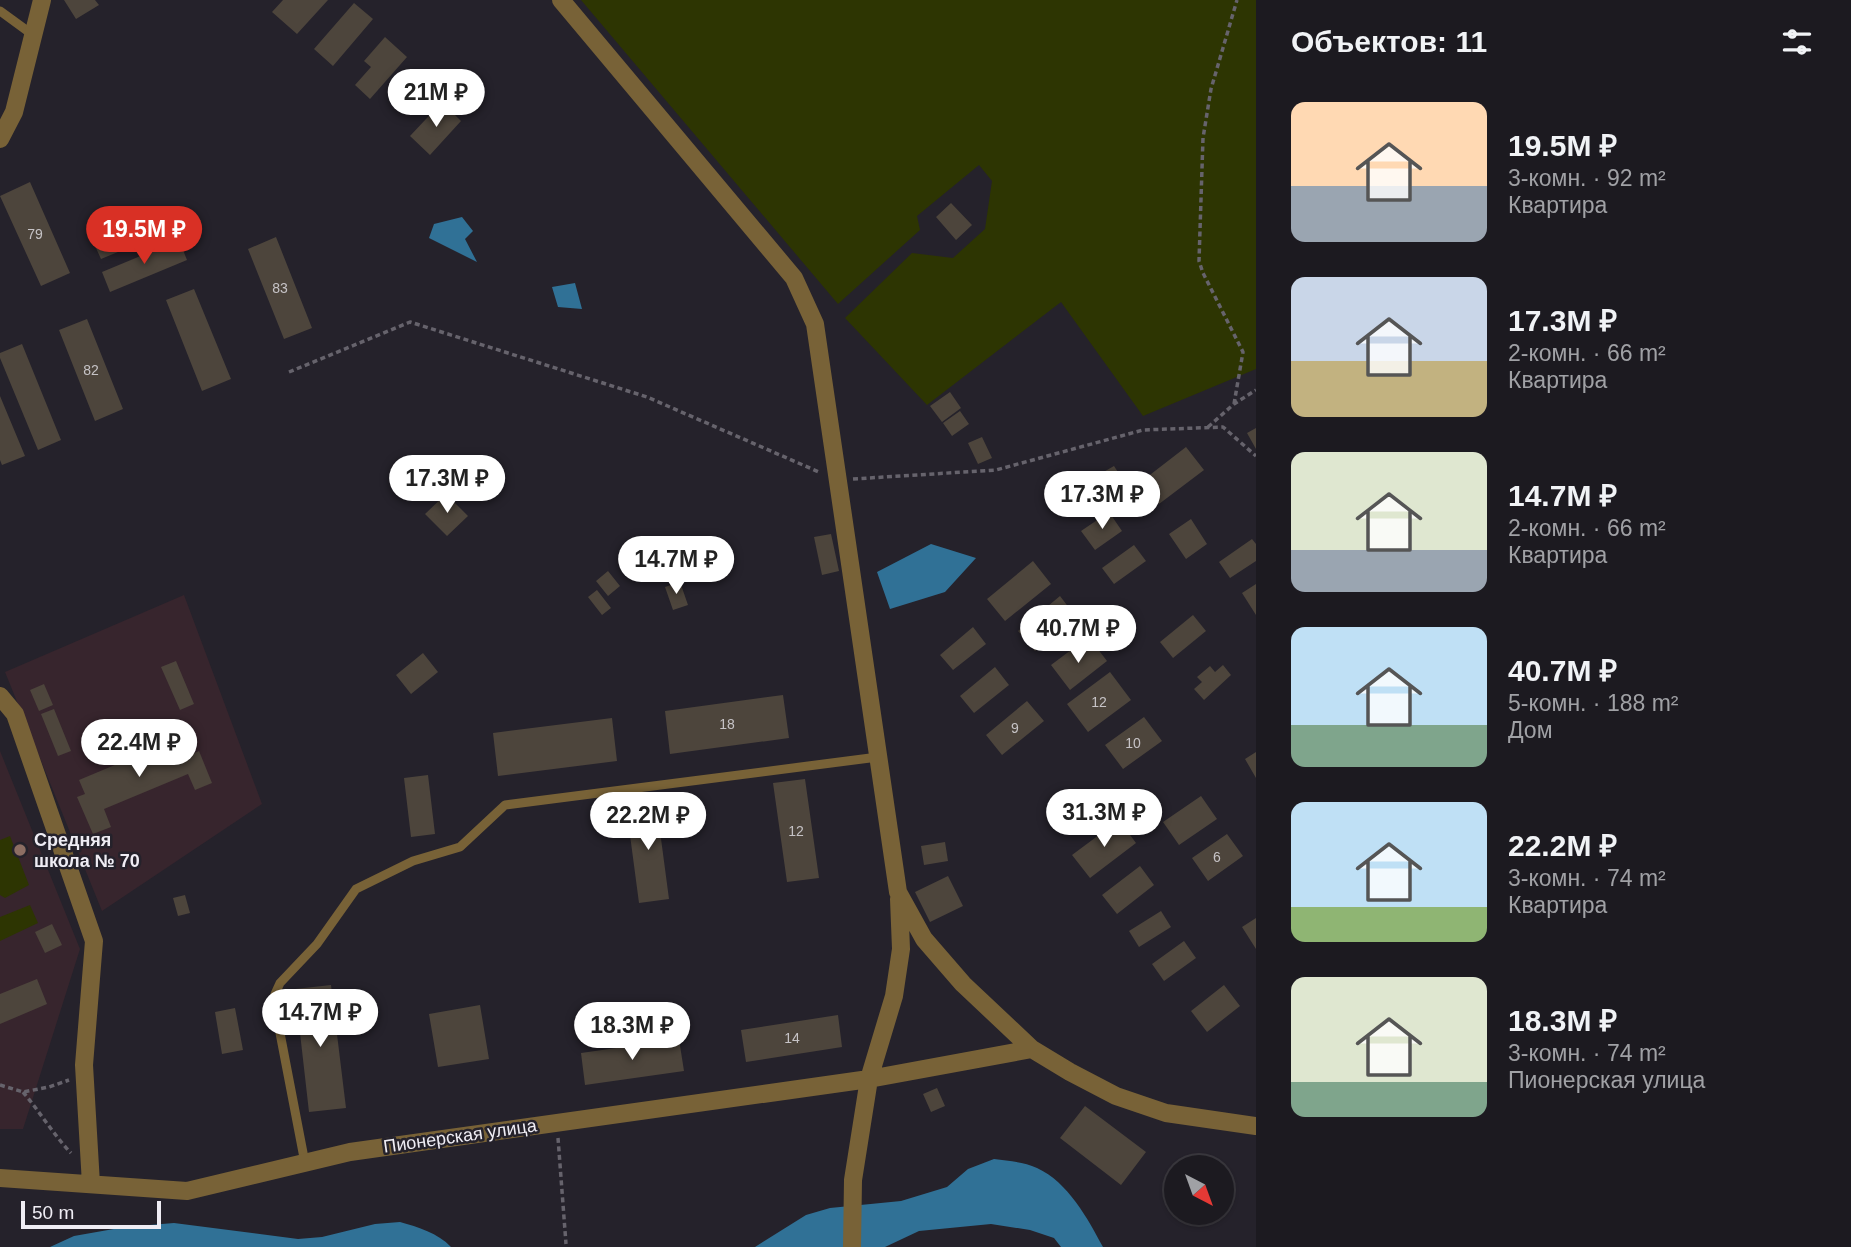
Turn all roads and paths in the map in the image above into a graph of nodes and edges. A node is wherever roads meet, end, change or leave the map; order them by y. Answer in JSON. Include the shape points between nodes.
{"nodes":[{"id":1,"x":42,"y":0,"type":"edge"},
{"id":2,"x":561,"y":0,"type":"edge"},
{"id":3,"x":1237,"y":0,"type":"edge"},
{"id":4,"x":0,"y":11,"type":"edge"},
{"id":5,"x":35,"y":36,"type":"junction"},
{"id":6,"x":0,"y":139,"type":"edge"},
{"id":7,"x":289,"y":372,"type":"dead end"},
{"id":8,"x":1256,"y":390,"type":"edge"},
{"id":9,"x":1234,"y":404,"type":"junction"},
{"id":10,"x":1207,"y":428,"type":"junction"},
{"id":11,"x":1256,"y":456,"type":"edge"},
{"id":12,"x":838,"y":480,"type":"junction"},
{"id":13,"x":0,"y":695,"type":"edge"},
{"id":14,"x":878,"y":757,"type":"junction"},
{"id":15,"x":898,"y":892,"type":"junction"},
{"id":16,"x":1032,"y":1049,"type":"junction"},
{"id":17,"x":84,"y":1074,"type":"junction"},
{"id":18,"x":869,"y":1079,"type":"junction"},
{"id":19,"x":0,"y":1085,"type":"edge"},
{"id":20,"x":23,"y":1091,"type":"junction"},
{"id":21,"x":557,"y":1123,"type":"junction"},
{"id":22,"x":1256,"y":1126,"type":"edge"},
{"id":23,"x":305,"y":1163,"type":"junction"},
{"id":24,"x":90,"y":1176,"type":"junction"},
{"id":25,"x":0,"y":1178,"type":"edge"},
{"id":26,"x":566,"y":1244,"type":"dead end"},
{"id":27,"x":852,"y":1247,"type":"edge"}],
"edges":[{"from":1,"to":5,"type":"street"},
{"from":2,"to":12,"type":"street","via":[[794,278],[815,324]]},
{"from":3,"to":9,"type":"path","via":[[1211,89],[1203,138],[1199,261],[1242,352]]},
{"from":4,"to":5,"type":"lane"},
{"from":5,"to":6,"type":"street","via":[[14,112]]},
{"from":7,"to":12,"type":"path","via":[[410,322],[647,397]]},
{"from":8,"to":9,"type":"path"},
{"from":9,"to":10,"type":"path"},
{"from":10,"to":11,"type":"path","via":[[1223,427]]},
{"from":10,"to":12,"type":"path","via":[[1143,430],[996,470]]},
{"from":12,"to":14,"type":"street"},
{"from":13,"to":17,"type":"street","via":[[15,714],[94,941]]},
{"from":14,"to":15,"type":"street"},
{"from":14,"to":23,"type":"lane","via":[[505,805],[460,847],[413,861],[356,889],[275,994]]},
{"from":15,"to":16,"type":"street","via":[[939,957]]},
{"from":15,"to":18,"type":"street","via":[[900,961]]},
{"from":16,"to":18,"type":"street","name":"Пионерская улица"},
{"from":16,"to":22,"type":"street","via":[[1116,1096],[1166,1113]]},
{"from":17,"to":20,"type":"path"},
{"from":17,"to":24,"type":"street"},
{"from":18,"to":21,"type":"street","name":"Пионерская улица"},
{"from":18,"to":27,"type":"street","via":[[853,1180]]},
{"from":19,"to":20,"type":"path"},
{"from":20,"to":24,"type":"path","via":[[53,1135]]},
{"from":21,"to":23,"type":"street","name":"Пионерская улица","via":[[350,1152]]},
{"from":21,"to":26,"type":"path"},
{"from":23,"to":24,"type":"street","name":"Пионерская улица","via":[[187,1191]]},
{"from":24,"to":25,"type":"street","name":"Пионерская улица","via":[[53,1181]]}]}
